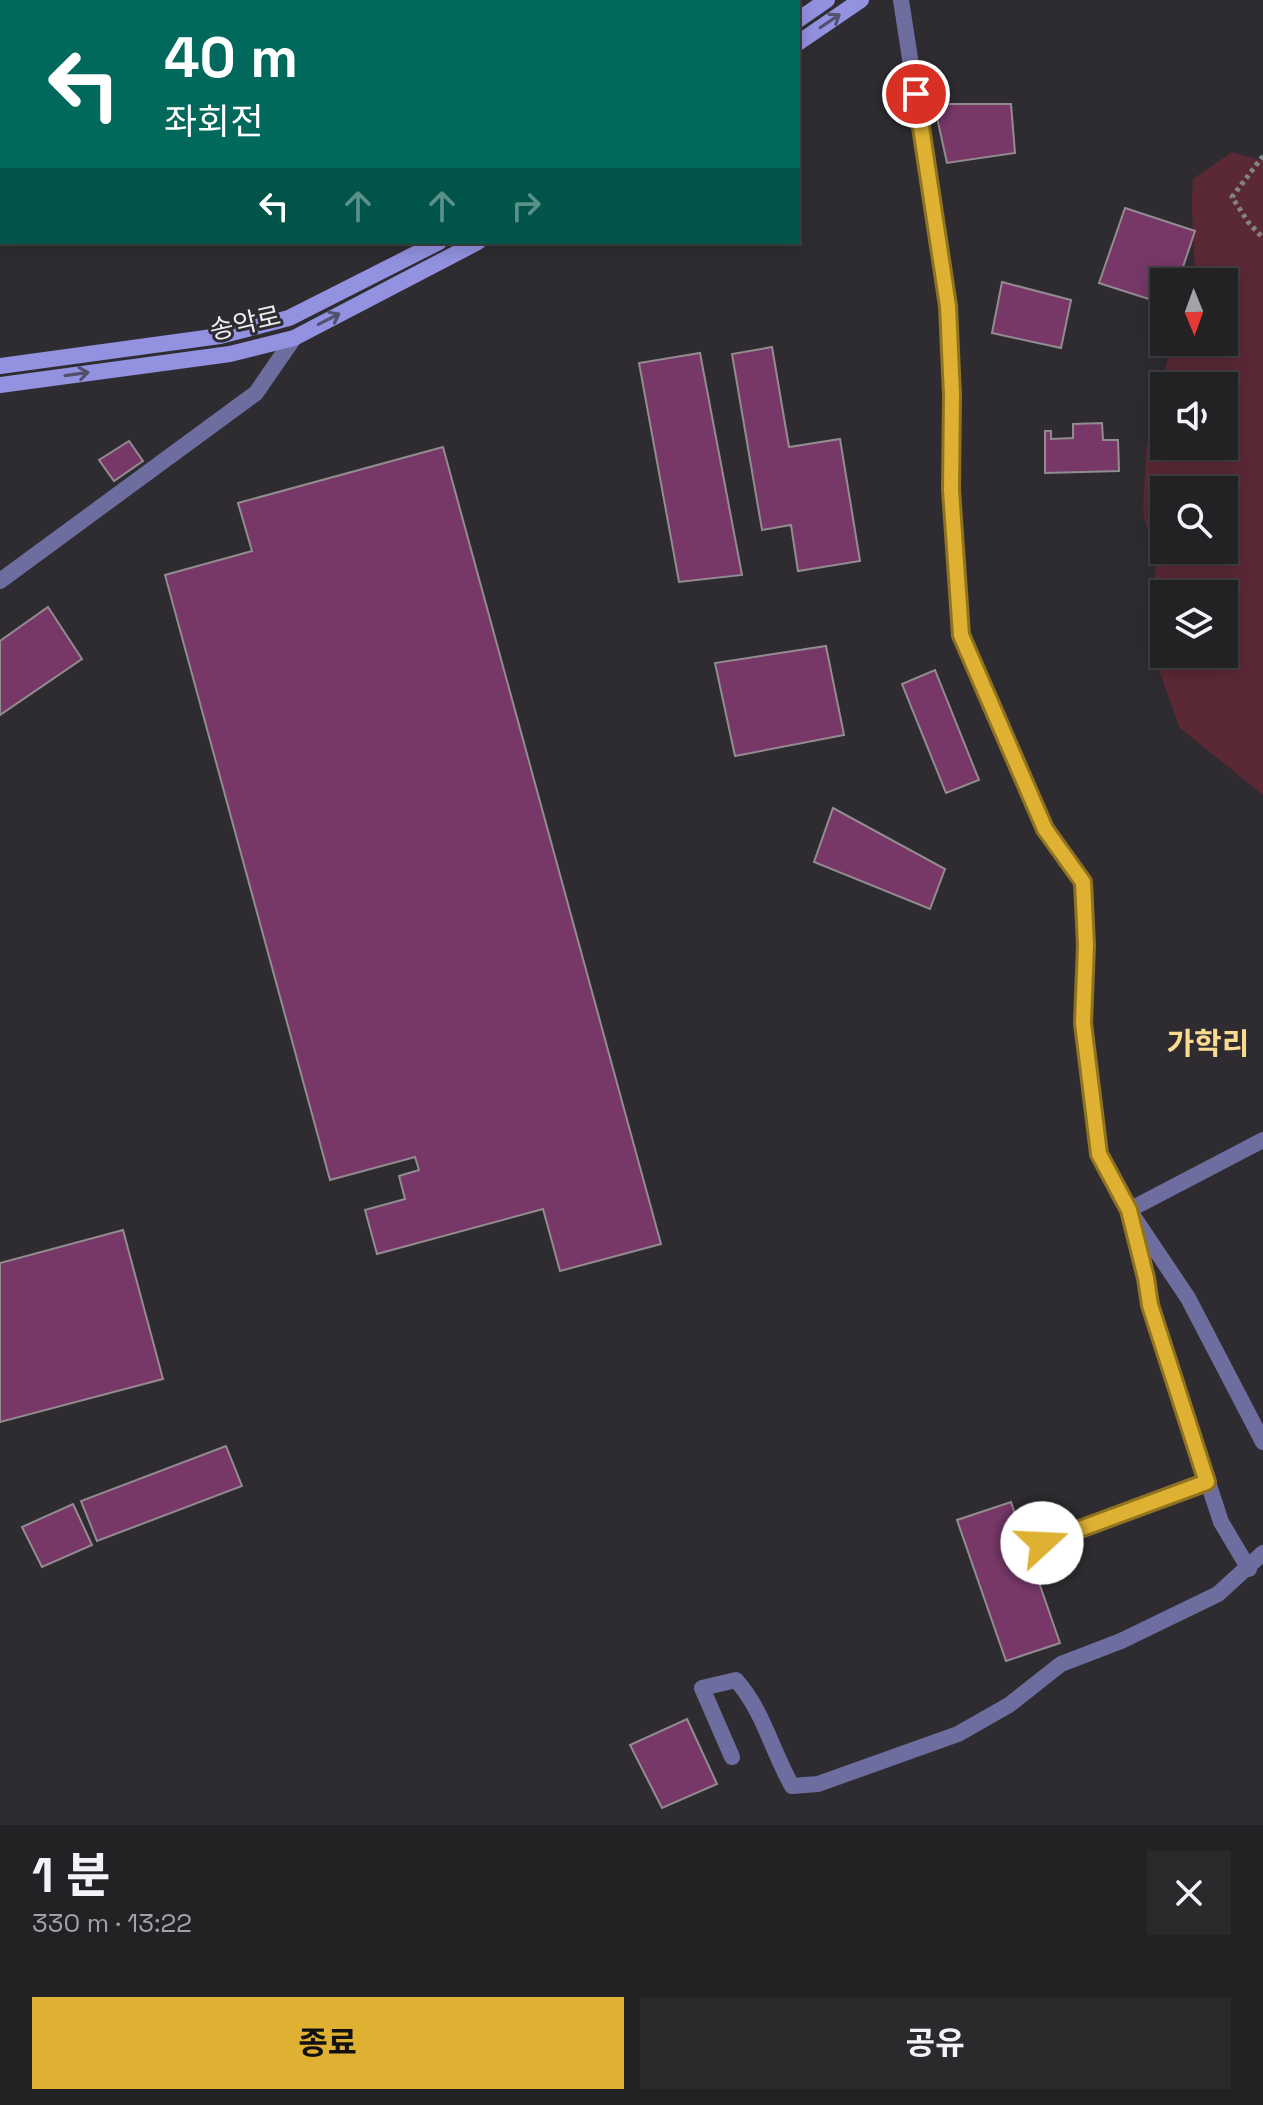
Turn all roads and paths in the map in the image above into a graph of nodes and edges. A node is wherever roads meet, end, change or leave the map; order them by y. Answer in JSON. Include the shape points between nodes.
{"nodes":[{"id":1,"x":827,"y":0,"type":"edge"},
{"id":2,"x":861,"y":0,"type":"edge"},
{"id":3,"x":901,"y":0,"type":"edge"},
{"id":4,"x":800,"y":19,"type":"edge"},
{"id":5,"x":800,"y":42,"type":"edge"},
{"id":6,"x":1263,"y":156,"type":"edge"},
{"id":7,"x":1263,"y":238,"type":"edge"},
{"id":8,"x":435,"y":244,"type":"edge"},
{"id":9,"x":474,"y":244,"type":"edge"},
{"id":10,"x":294,"y":338,"type":"junction"},
{"id":11,"x":0,"y":366,"type":"edge"},
{"id":12,"x":0,"y":385,"type":"edge"},
{"id":13,"x":0,"y":581,"type":"edge"},
{"id":14,"x":1263,"y":1140,"type":"edge"},
{"id":15,"x":1129,"y":1210,"type":"junction"},
{"id":16,"x":1263,"y":1442,"type":"edge"},
{"id":17,"x":1207,"y":1482,"type":"junction"},
{"id":18,"x":1042,"y":1543,"type":"dead end"},
{"id":19,"x":1263,"y":1553,"type":"edge"},
{"id":20,"x":1249,"y":1569,"type":"junction"},
{"id":21,"x":732,"y":1757,"type":"dead end"}],
"edges":[{"from":1,"to":4,"type":"main road"},
{"from":5,"to":2,"type":"main road","one_way":true},
{"from":3,"to":15,"type":"street","via":[[948,306],[951,490],[961,635],[1045,829],[1083,882],[1083,1023],[1089,1089],[1099,1154]]},
{"from":6,"to":7,"type":"path","via":[[1232,197]]},
{"from":8,"to":11,"type":"main road","via":[[289,318],[220,336]]},
{"from":10,"to":9,"type":"main road","name":"송악로","one_way":true},
{"from":12,"to":10,"type":"main road","name":"송악로","one_way":true,"via":[[230,354]]},
{"from":10,"to":13,"type":"street","via":[[256,393]]},
{"from":14,"to":15,"type":"street"},
{"from":15,"to":16,"type":"street","via":[[1188,1298]]},
{"from":15,"to":17,"type":"street","via":[[1150,1305]]},
{"from":17,"to":18,"type":"street"},
{"from":17,"to":20,"type":"street","via":[[1221,1522]]},
{"from":19,"to":20,"type":"street"},
{"from":20,"to":21,"type":"street","via":[[1218,1594],[1061,1664],[1009,1705],[958,1734],[818,1784],[792,1786],[752,1698],[736,1680],[702,1688]]}]}
